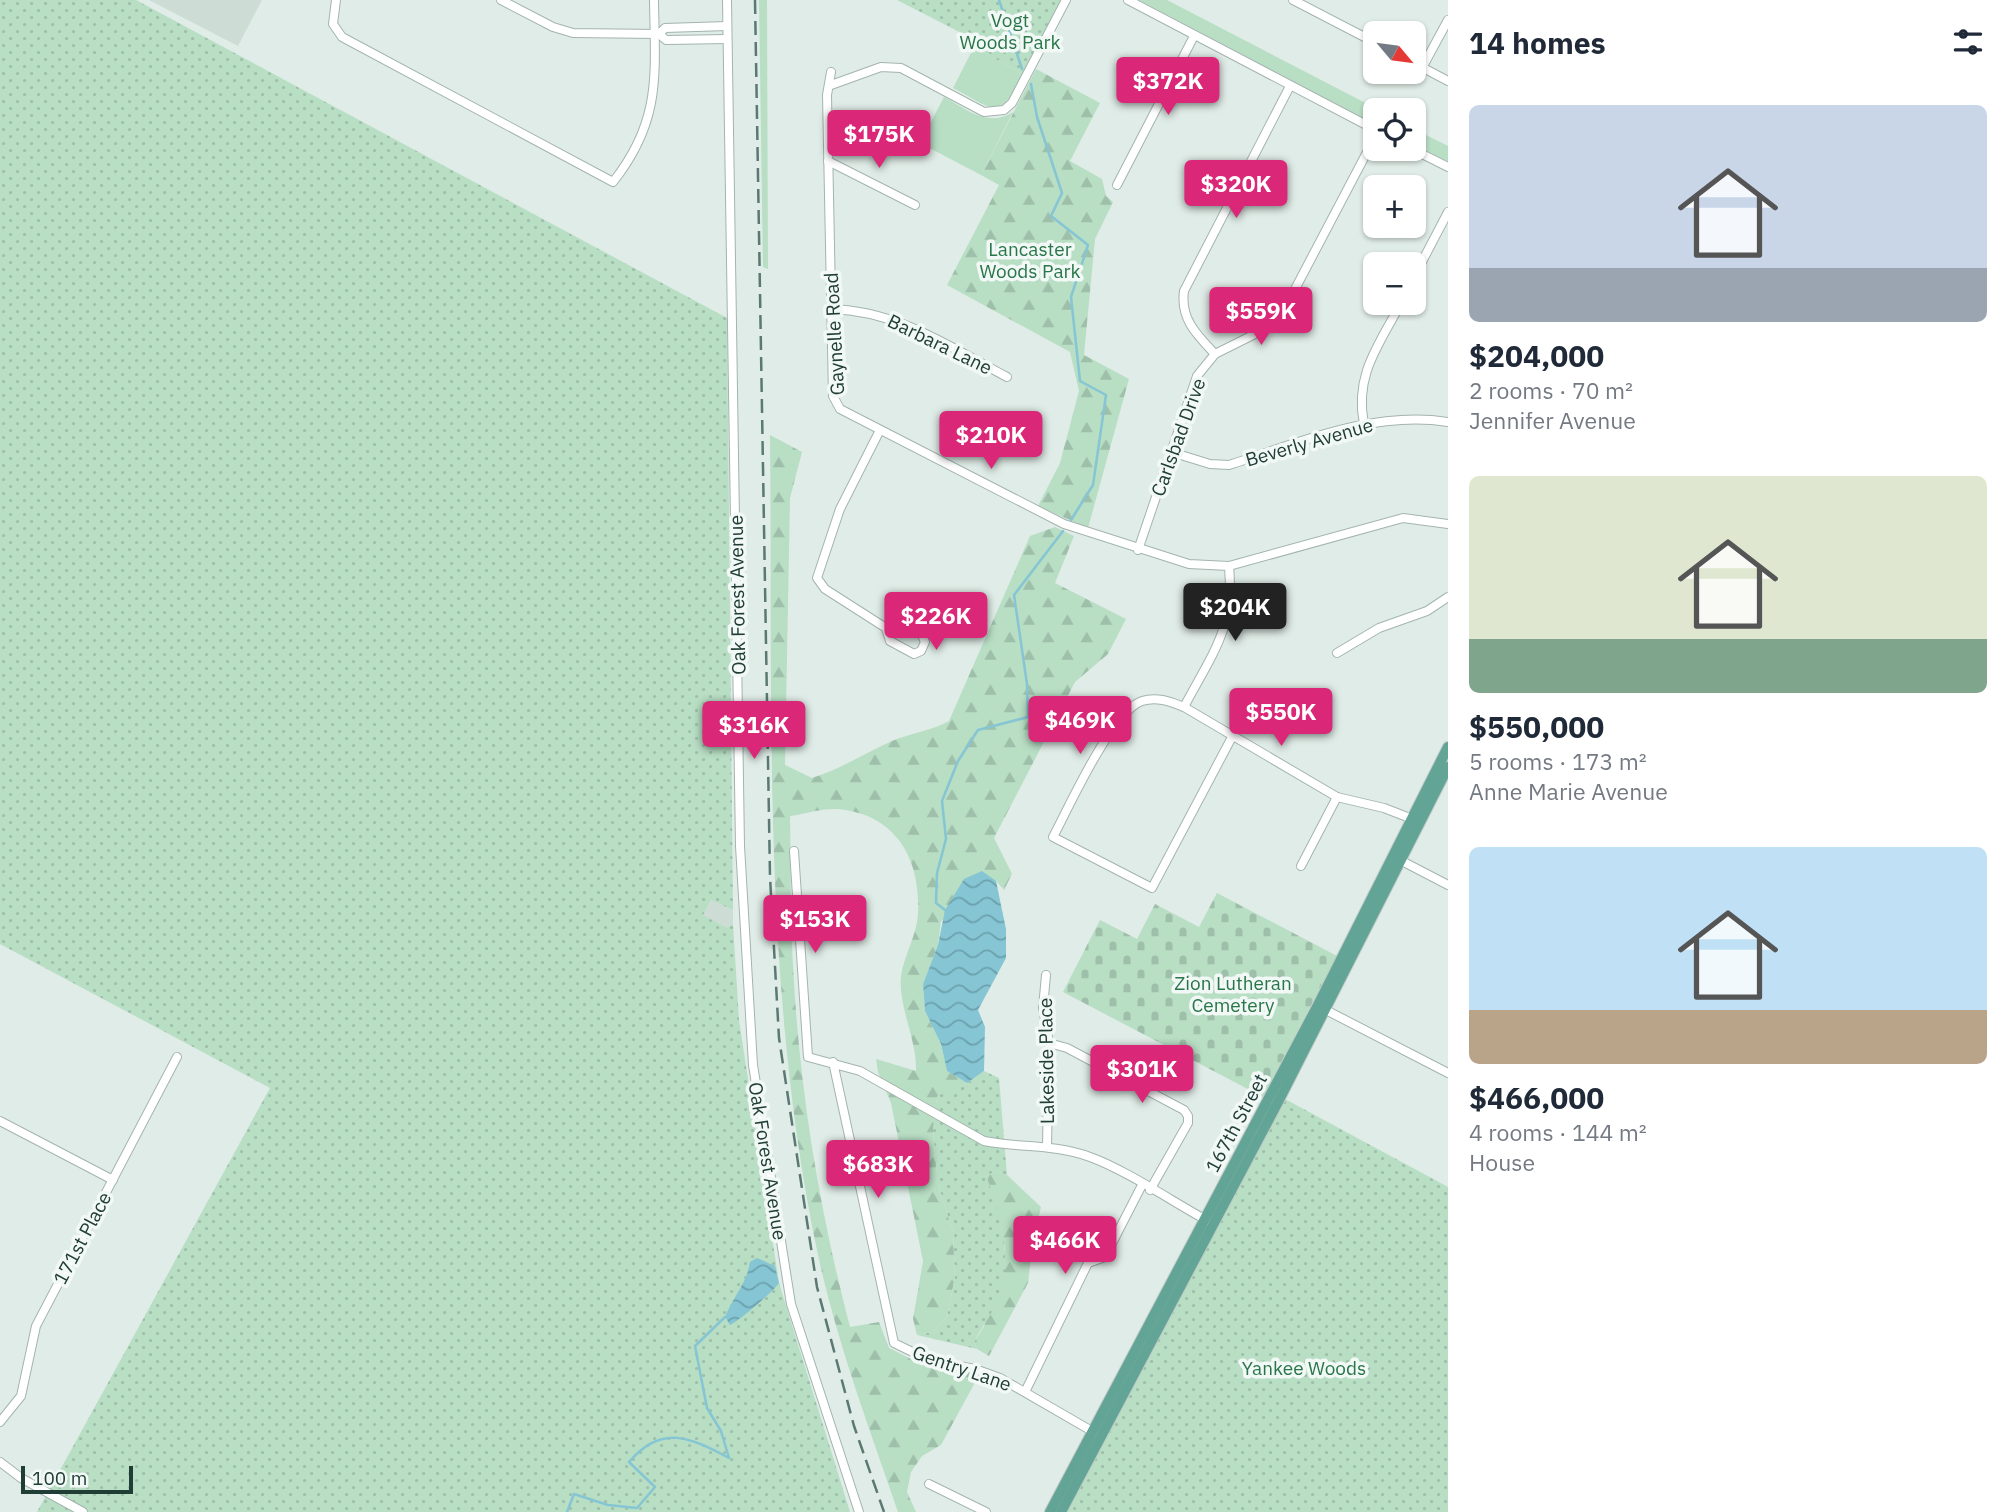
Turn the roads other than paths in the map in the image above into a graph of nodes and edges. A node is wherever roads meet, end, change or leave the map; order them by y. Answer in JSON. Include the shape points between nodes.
{"nodes":[{"id":1,"x":336,"y":0,"type":"edge"},
{"id":2,"x":501,"y":0,"type":"edge"},
{"id":3,"x":654,"y":0,"type":"edge"},
{"id":4,"x":727,"y":0,"type":"edge"},
{"id":5,"x":1066,"y":0,"type":"edge"},
{"id":6,"x":1128,"y":0,"type":"edge"},
{"id":7,"x":1293,"y":0,"type":"edge"},
{"id":8,"x":1448,"y":20,"type":"edge"},
{"id":9,"x":727,"y":26,"type":"junction"},
{"id":10,"x":656,"y":34,"type":"junction"},
{"id":11,"x":1194,"y":36,"type":"junction"},
{"id":12,"x":1363,"y":36,"type":"edge"},
{"id":13,"x":727,"y":40,"type":"junction"},
{"id":14,"x":1426,"y":54,"type":"edge"},
{"id":15,"x":1426,"y":70,"type":"edge"},
{"id":16,"x":831,"y":72,"type":"dead end"},
{"id":17,"x":1448,"y":80,"type":"edge"},
{"id":18,"x":831,"y":85,"type":"junction"},
{"id":19,"x":1290,"y":86,"type":"junction"},
{"id":20,"x":1363,"y":125,"type":"edge"},
{"id":21,"x":1426,"y":156,"type":"edge"},
{"id":22,"x":1363,"y":157,"type":"edge"},
{"id":23,"x":828,"y":161,"type":"junction"},
{"id":24,"x":1448,"y":167,"type":"edge"},
{"id":25,"x":1117,"y":185,"type":"dead end"},
{"id":26,"x":915,"y":205,"type":"dead end"},
{"id":27,"x":1448,"y":212,"type":"edge"},
{"id":28,"x":1426,"y":254,"type":"edge"},
{"id":29,"x":831,"y":309,"type":"junction"},
{"id":30,"x":1395,"y":315,"type":"edge"},
{"id":31,"x":1215,"y":354,"type":"junction"},
{"id":32,"x":1007,"y":377,"type":"dead end"},
{"id":33,"x":1448,"y":422,"type":"edge"},
{"id":34,"x":1364,"y":424,"type":"junction"},
{"id":35,"x":880,"y":430,"type":"junction"},
{"id":36,"x":1171,"y":452,"type":"junction"},
{"id":37,"x":1448,"y":524,"type":"edge"},
{"id":38,"x":1138,"y":550,"type":"junction"},
{"id":39,"x":1229,"y":565,"type":"junction"},
{"id":40,"x":1448,"y":597,"type":"edge"},
{"id":41,"x":886,"y":628,"type":"junction"},
{"id":42,"x":1337,"y":653,"type":"dead end"},
{"id":43,"x":1184,"y":707,"type":"junction"},
{"id":44,"x":1232,"y":737,"type":"junction"},
{"id":45,"x":1448,"y":747,"type":"edge"},
{"id":46,"x":1448,"y":768,"type":"edge"},
{"id":47,"x":1337,"y":797,"type":"junction"},
{"id":48,"x":1416,"y":820,"type":"junction"},
{"id":49,"x":794,"y":851,"type":"dead end"},
{"id":50,"x":1397,"y":858,"type":"junction"},
{"id":51,"x":1301,"y":866,"type":"dead end"},
{"id":52,"x":1448,"y":885,"type":"edge"},
{"id":53,"x":1046,"y":975,"type":"dead end"},
{"id":54,"x":1322,"y":1007,"type":"junction"},
{"id":55,"x":1049,"y":1043,"type":"junction"},
{"id":56,"x":177,"y":1057,"type":"dead end"},
{"id":57,"x":833,"y":1062,"type":"junction"},
{"id":58,"x":1448,"y":1073,"type":"edge"},
{"id":59,"x":0,"y":1121,"type":"edge"},
{"id":60,"x":1046,"y":1146,"type":"junction"},
{"id":61,"x":113,"y":1180,"type":"junction"},
{"id":62,"x":1146,"y":1188,"type":"junction"},
{"id":63,"x":1210,"y":1222,"type":"junction"},
{"id":64,"x":1025,"y":1392,"type":"junction"},
{"id":65,"x":0,"y":1422,"type":"edge"},
{"id":66,"x":1098,"y":1434,"type":"junction"},
{"id":67,"x":0,"y":1462,"type":"edge"},
{"id":68,"x":929,"y":1483,"type":"dead end"},
{"id":69,"x":83,"y":1512,"type":"edge"},
{"id":70,"x":859,"y":1512,"type":"edge"},
{"id":71,"x":986,"y":1512,"type":"edge"},
{"id":72,"x":1050,"y":1512,"type":"edge"},
{"id":73,"x":1061,"y":1512,"type":"edge"}],
"edges":[{"from":1,"to":10,"type":"street","via":[[333,24],[342,37],[613,182],[637,142],[653,102]]},
{"from":2,"to":10,"type":"street","via":[[573,33]]},
{"from":3,"to":10,"type":"street"},
{"from":4,"to":9,"type":"street","name":"Oak Forest Avenue"},
{"from":5,"to":18,"type":"street","via":[[1012,103],[1004,110],[984,112],[901,68],[881,67]]},
{"from":6,"to":11,"type":"street"},
{"from":7,"to":12,"type":"street"},
{"from":8,"to":14,"type":"street"},
{"from":9,"to":10,"type":"street","via":[[664,28]]},
{"from":9,"to":13,"type":"street","name":"Oak Forest Avenue"},
{"from":10,"to":13,"type":"street","via":[[666,40]]},
{"from":11,"to":19,"type":"street"},
{"from":11,"to":25,"type":"street"},
{"from":13,"to":70,"type":"street","name":"Oak Forest Avenue","via":[[740,846],[753,1065],[791,1304]]},
{"from":15,"to":17,"type":"street"},
{"from":16,"to":18,"type":"street","name":"Gaynelle Road"},
{"from":18,"to":23,"type":"street","name":"Gaynelle Road","via":[[827,95]]},
{"from":19,"to":20,"type":"street"},
{"from":19,"to":31,"type":"street","via":[[1184,291],[1183,309],[1189,326]]},
{"from":21,"to":24,"type":"street"},
{"from":22,"to":31,"type":"street","name":"Carlsbad Drive","via":[[1283,312],[1253,335]]},
{"from":23,"to":26,"type":"street"},
{"from":23,"to":29,"type":"street","name":"Gaynelle Road"},
{"from":27,"to":28,"type":"street"},
{"from":29,"to":32,"type":"street","name":"Barbara Lane","via":[[863,310],[902,322]]},
{"from":29,"to":35,"type":"street","name":"Gaynelle Road","via":[[833,396],[840,409]]},
{"from":30,"to":34,"type":"street","via":[[1364,374],[1360,400]]},
{"from":31,"to":36,"type":"street","name":"Carlsbad Drive","via":[[1193,385]]},
{"from":33,"to":34,"type":"street","name":"Beverly Avenue","via":[[1393,419]]},
{"from":34,"to":36,"type":"street","name":"Beverly Avenue","via":[[1229,465]]},
{"from":35,"to":38,"type":"street","name":"Gaynelle Road","via":[[1064,524]]},
{"from":35,"to":41,"type":"street","via":[[848,491],[817,578],[825,589]]},
{"from":36,"to":38,"type":"street","name":"Carlsbad Drive"},
{"from":37,"to":39,"type":"street","name":"Gaynelle Road","via":[[1395,519]]},
{"from":38,"to":39,"type":"street","name":"Gaynelle Road","via":[[1189,564]]},
{"from":39,"to":43,"type":"street","via":[[1232,598],[1224,631]]},
{"from":40,"to":42,"type":"street"},
{"from":41,"to":41,"type":"street","via":[[890,641],[914,654],[925,642],[922,635],[896,622]]},
{"from":43,"to":44,"type":"street"},
{"from":43,"to":44,"type":"street","via":[[1162,699],[1140,701],[1114,724],[1053,837],[1153,888]]},
{"from":44,"to":47,"type":"street"},
{"from":45,"to":48,"type":"main road","name":"167th Street"},
{"from":46,"to":48,"type":"main road","name":"167th Street"},
{"from":47,"to":48,"type":"street"},
{"from":47,"to":51,"type":"street"},
{"from":48,"to":50,"type":"main road","name":"167th Street"},
{"from":49,"to":57,"type":"street","via":[[808,1057]]},
{"from":50,"to":52,"type":"street"},
{"from":50,"to":54,"type":"main road","name":"167th Street"},
{"from":53,"to":55,"type":"street","name":"Lakeside Place","via":[[1043,1008]]},
{"from":54,"to":58,"type":"street"},
{"from":54,"to":63,"type":"main road","name":"167th Street"},
{"from":55,"to":60,"type":"street","name":"Lakeside Place"},
{"from":55,"to":62,"type":"street","via":[[1067,1048],[1184,1110],[1188,1123]]},
{"from":56,"to":61,"type":"street","name":"171st Place"},
{"from":57,"to":60,"type":"street","via":[[860,1071],[984,1140]]},
{"from":57,"to":64,"type":"street","name":"Gentry Lane","via":[[894,1343],[931,1361],[987,1373]]},
{"from":59,"to":61,"type":"street"},
{"from":60,"to":62,"type":"street","via":[[1091,1157]]},
{"from":61,"to":65,"type":"street","name":"171st Place","via":[[36,1326],[21,1396]]},
{"from":62,"to":63,"type":"street"},
{"from":62,"to":64,"type":"street","via":[[1105,1257],[1088,1263]]},
{"from":63,"to":66,"type":"main road","name":"167th Street"},
{"from":64,"to":66,"type":"street","name":"Gentry Lane"},
{"from":66,"to":72,"type":"main road","name":"167th Street"},
{"from":66,"to":73,"type":"main road","name":"167th Street"},
{"from":67,"to":69,"type":"street"},
{"from":68,"to":71,"type":"street"}]}
